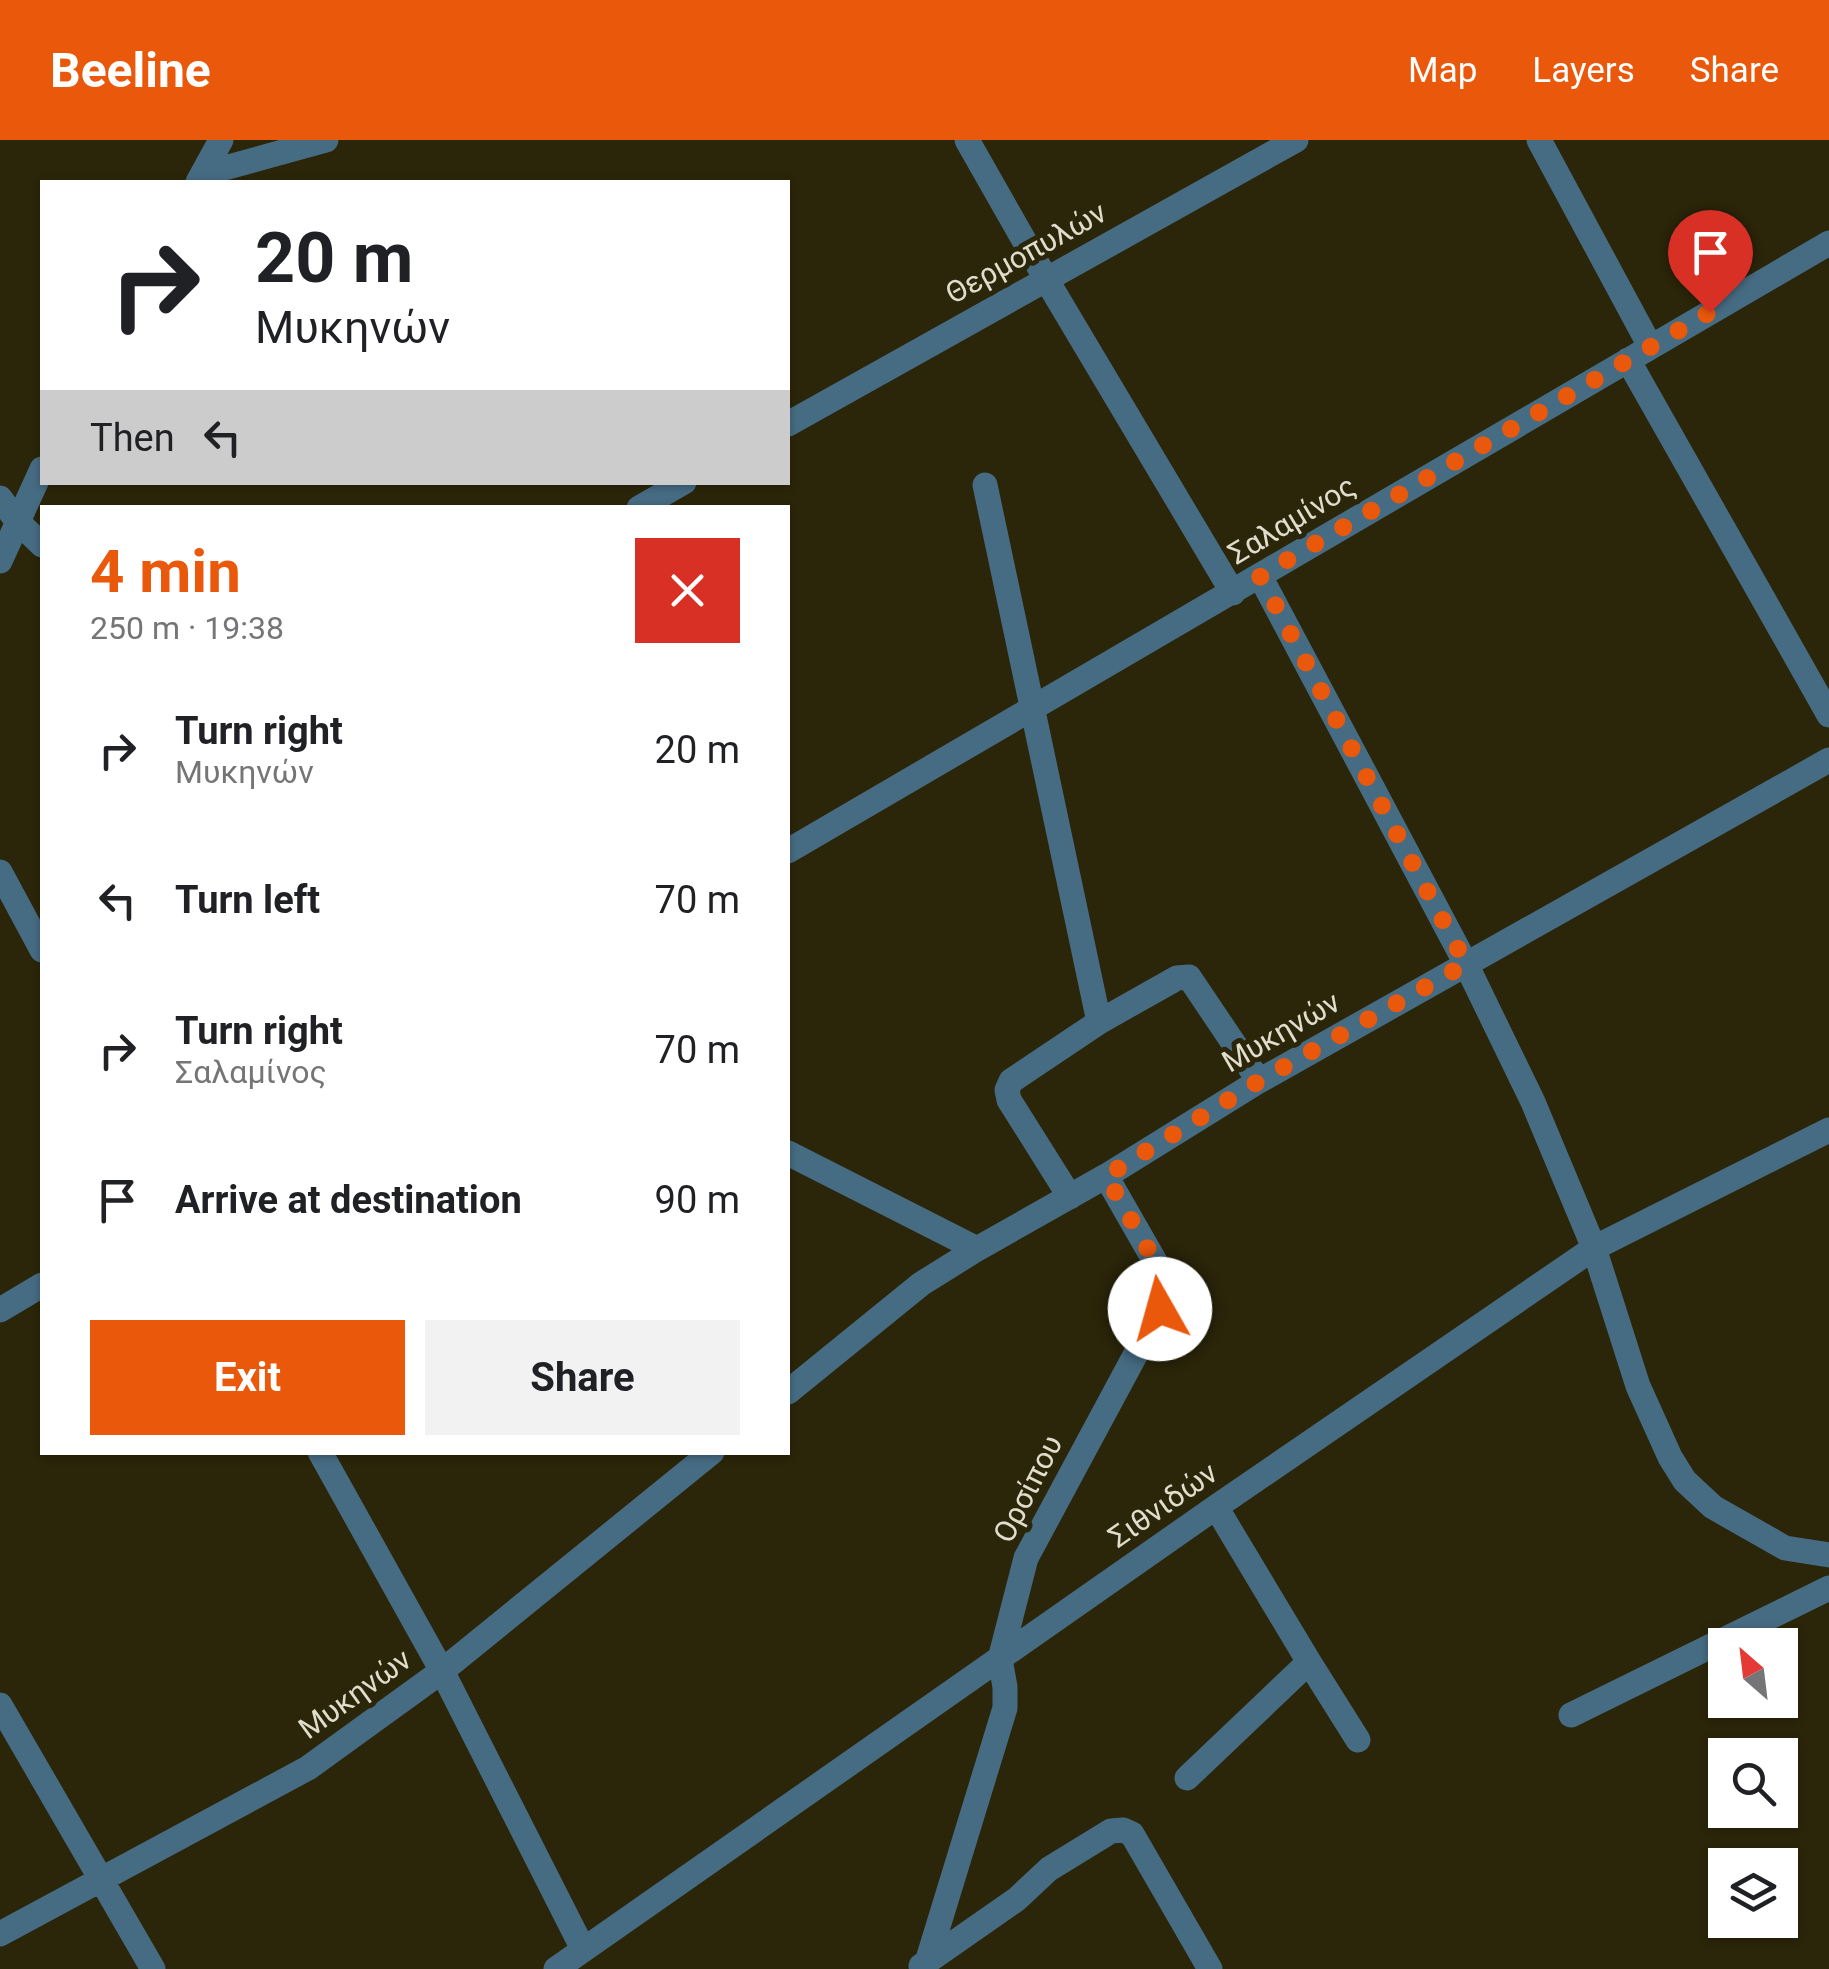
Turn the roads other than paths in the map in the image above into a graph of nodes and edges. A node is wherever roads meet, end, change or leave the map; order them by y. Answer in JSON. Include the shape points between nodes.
{"nodes":[{"id":1,"x":221,"y":140,"type":"edge"},
{"id":2,"x":326,"y":140,"type":"edge"},
{"id":3,"x":967,"y":140,"type":"edge"},
{"id":4,"x":1296,"y":140,"type":"edge"},
{"id":5,"x":1538,"y":140,"type":"edge"},
{"id":6,"x":200,"y":178,"type":"edge"},
{"id":7,"x":1829,"y":243,"type":"edge"},
{"id":8,"x":1046,"y":279,"type":"junction"},
{"id":9,"x":1650,"y":346,"type":"junction"},
{"id":10,"x":1628,"y":360,"type":"junction"},
{"id":11,"x":790,"y":423,"type":"edge"},
{"id":12,"x":40,"y":473,"type":"edge"},
{"id":13,"x":679,"y":485,"type":"edge"},
{"id":14,"x":986,"y":485,"type":"dead end"},
{"id":15,"x":0,"y":498,"type":"edge"},
{"id":16,"x":644,"y":505,"type":"edge"},
{"id":17,"x":17,"y":520,"type":"junction"},
{"id":18,"x":40,"y":543,"type":"edge"},
{"id":19,"x":0,"y":561,"type":"edge"},
{"id":20,"x":1260,"y":576,"type":"junction"},
{"id":21,"x":1233,"y":593,"type":"junction"},
{"id":22,"x":1031,"y":709,"type":"junction"},
{"id":23,"x":1829,"y":715,"type":"edge"},
{"id":24,"x":1829,"y":760,"type":"edge"},
{"id":25,"x":790,"y":850,"type":"edge"},
{"id":26,"x":0,"y":872,"type":"edge"},
{"id":27,"x":40,"y":946,"type":"edge"},
{"id":28,"x":1466,"y":964,"type":"junction"},
{"id":29,"x":1100,"y":1022,"type":"junction"},
{"id":30,"x":1259,"y":1081,"type":"junction"},
{"id":31,"x":1829,"y":1130,"type":"edge"},
{"id":32,"x":790,"y":1154,"type":"edge"},
{"id":33,"x":1106,"y":1176,"type":"junction"},
{"id":34,"x":1070,"y":1197,"type":"junction"},
{"id":35,"x":1594,"y":1248,"type":"junction"},
{"id":36,"x":978,"y":1250,"type":"junction"},
{"id":37,"x":40,"y":1286,"type":"edge"},
{"id":38,"x":0,"y":1310,"type":"edge"},
{"id":39,"x":790,"y":1390,"type":"edge"},
{"id":40,"x":322,"y":1455,"type":"edge"},
{"id":41,"x":708,"y":1455,"type":"edge"},
{"id":42,"x":1216,"y":1507,"type":"junction"},
{"id":43,"x":1829,"y":1555,"type":"edge"},
{"id":44,"x":1829,"y":1588,"type":"edge"},
{"id":45,"x":1000,"y":1659,"type":"junction"},
{"id":46,"x":1309,"y":1662,"type":"junction"},
{"id":47,"x":442,"y":1671,"type":"junction"},
{"id":48,"x":0,"y":1705,"type":"edge"},
{"id":49,"x":1571,"y":1715,"type":"dead end"},
{"id":50,"x":1358,"y":1740,"type":"dead end"},
{"id":51,"x":1187,"y":1778,"type":"dead end"},
{"id":52,"x":100,"y":1880,"type":"junction"},
{"id":53,"x":0,"y":1934,"type":"edge"},
{"id":54,"x":582,"y":1949,"type":"junction"},
{"id":55,"x":922,"y":1968,"type":"edge"},
{"id":56,"x":153,"y":1969,"type":"edge"},
{"id":57,"x":556,"y":1969,"type":"edge"},
{"id":58,"x":1210,"y":1969,"type":"edge"}],
"edges":[{"from":1,"to":6,"type":"street"},
{"from":2,"to":6,"type":"street"},
{"from":3,"to":8,"type":"street"},
{"from":4,"to":8,"type":"street","name":"Θερμοπυλών"},
{"from":5,"to":9,"type":"street"},
{"from":7,"to":9,"type":"street","name":"Σαλαμίνος"},
{"from":8,"to":11,"type":"street","name":"Θερμοπυλών"},
{"from":8,"to":21,"type":"street"},
{"from":9,"to":10,"type":"street","name":"Σαλαμίνος"},
{"from":10,"to":20,"type":"street","name":"Σαλαμίνος"},
{"from":10,"to":23,"type":"street"},
{"from":12,"to":17,"type":"street"},
{"from":13,"to":16,"type":"street"},
{"from":14,"to":22,"type":"street"},
{"from":15,"to":17,"type":"street"},
{"from":17,"to":18,"type":"street"},
{"from":17,"to":19,"type":"street"},
{"from":20,"to":21,"type":"street","name":"Σαλαμίνος"},
{"from":20,"to":28,"type":"street"},
{"from":21,"to":22,"type":"street","name":"Σαλαμίνος"},
{"from":22,"to":25,"type":"street","name":"Σαλαμίνος"},
{"from":22,"to":29,"type":"street"},
{"from":24,"to":28,"type":"street","name":"Μυκηνών"},
{"from":26,"to":27,"type":"street"},
{"from":28,"to":30,"type":"street","name":"Μυκηνών"},
{"from":28,"to":35,"type":"street"},
{"from":29,"to":30,"type":"street","via":[[1188,977]]},
{"from":29,"to":34,"type":"street","via":[[1007,1090]]},
{"from":30,"to":33,"type":"street","name":"Μυκηνών"},
{"from":31,"to":35,"type":"street","name":"Σιθνιδών"},
{"from":32,"to":36,"type":"street"},
{"from":33,"to":34,"type":"street","name":"Μυκηνών"},
{"from":33,"to":45,"type":"street","name":"Ορσίπου","via":[[1157,1265],[1164,1290],[1160,1309],[1026,1558]]},
{"from":34,"to":36,"type":"street","name":"Μυκηνών"},
{"from":35,"to":42,"type":"street","name":"Σιθνιδών"},
{"from":35,"to":43,"type":"street","via":[[1638,1386],[1685,1481],[1713,1507],[1784,1548]]},
{"from":36,"to":39,"type":"street","name":"Μυκηνών","via":[[921,1284]]},
{"from":37,"to":38,"type":"street"},
{"from":40,"to":47,"type":"street"},
{"from":41,"to":47,"type":"street","name":"Μυκηνών"},
{"from":42,"to":45,"type":"street","name":"Σιθνιδών"},
{"from":42,"to":46,"type":"street"},
{"from":44,"to":49,"type":"street"},
{"from":45,"to":54,"type":"street","name":"Σιθνιδών"},
{"from":45,"to":55,"type":"street","name":"Ορσίπου","via":[[1004,1708]]},
{"from":46,"to":50,"type":"street"},
{"from":46,"to":51,"type":"street"},
{"from":47,"to":52,"type":"street","name":"Μυκηνών","via":[[308,1768]]},
{"from":47,"to":54,"type":"street"},
{"from":48,"to":52,"type":"street"},
{"from":52,"to":53,"type":"street","name":"Μυκηνών"},
{"from":52,"to":56,"type":"street"},
{"from":54,"to":57,"type":"street","name":"Σιθνιδών"},
{"from":55,"to":58,"type":"street","via":[[1049,1869],[1123,1830],[1132,1834]]}]}
